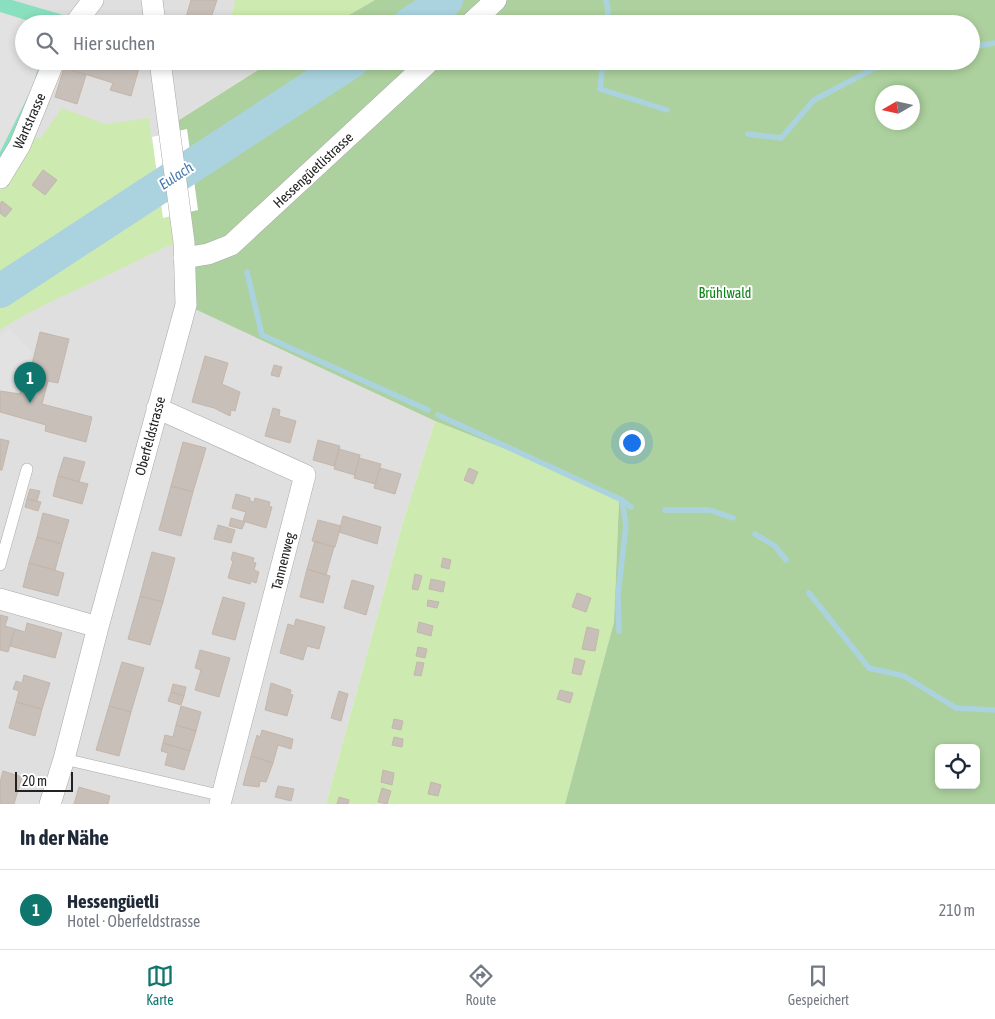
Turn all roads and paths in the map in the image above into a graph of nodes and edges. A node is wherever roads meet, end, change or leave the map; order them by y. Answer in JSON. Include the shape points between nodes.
{"nodes":[{"id":1,"x":93,"y":0,"type":"edge"},
{"id":2,"x":152,"y":0,"type":"edge"},
{"id":3,"x":496,"y":0,"type":"edge"},
{"id":4,"x":82,"y":15,"type":"edge"},
{"id":5,"x":154,"y":15,"type":"edge"},
{"id":6,"x":480,"y":15,"type":"edge"},
{"id":7,"x":50,"y":70,"type":"edge"},
{"id":8,"x":161,"y":70,"type":"edge"},
{"id":9,"x":420,"y":70,"type":"edge"},
{"id":10,"x":0,"y":178,"type":"edge"},
{"id":11,"x":184,"y":258,"type":"junction"},
{"id":12,"x":157,"y":408,"type":"junction"},
{"id":13,"x":27,"y":469,"type":"dead end"},
{"id":14,"x":0,"y":565,"type":"edge"},
{"id":15,"x":0,"y":599,"type":"edge"},
{"id":16,"x":98,"y":627,"type":"junction"},
{"id":17,"x":64,"y":760,"type":"junction"},
{"id":18,"x":221,"y":800,"type":"edge"},
{"id":19,"x":50,"y":804,"type":"edge"}],
"edges":[{"from":1,"to":4,"type":"street"},
{"from":2,"to":5,"type":"street"},
{"from":3,"to":6,"type":"street"},
{"from":7,"to":10,"type":"street","name":"Wartstrasse","via":[[20,145]]},
{"from":8,"to":11,"type":"street","name":"Oberfeldstrasse"},
{"from":9,"to":11,"type":"street","name":"Hessengüetlistrasse","via":[[231,245],[208,254]]},
{"from":11,"to":12,"type":"street","name":"Oberfeldstrasse","via":[[186,306]]},
{"from":12,"to":16,"type":"street","name":"Oberfeldstrasse"},
{"from":12,"to":18,"type":"street","name":"Tannenweg","via":[[305,475]]},
{"from":13,"to":14,"type":"lane"},
{"from":15,"to":16,"type":"street"},
{"from":16,"to":17,"type":"street","name":"Oberfeldstrasse"},
{"from":17,"to":18,"type":"lane"},
{"from":17,"to":19,"type":"street","name":"Oberfeldstrasse"}]}
